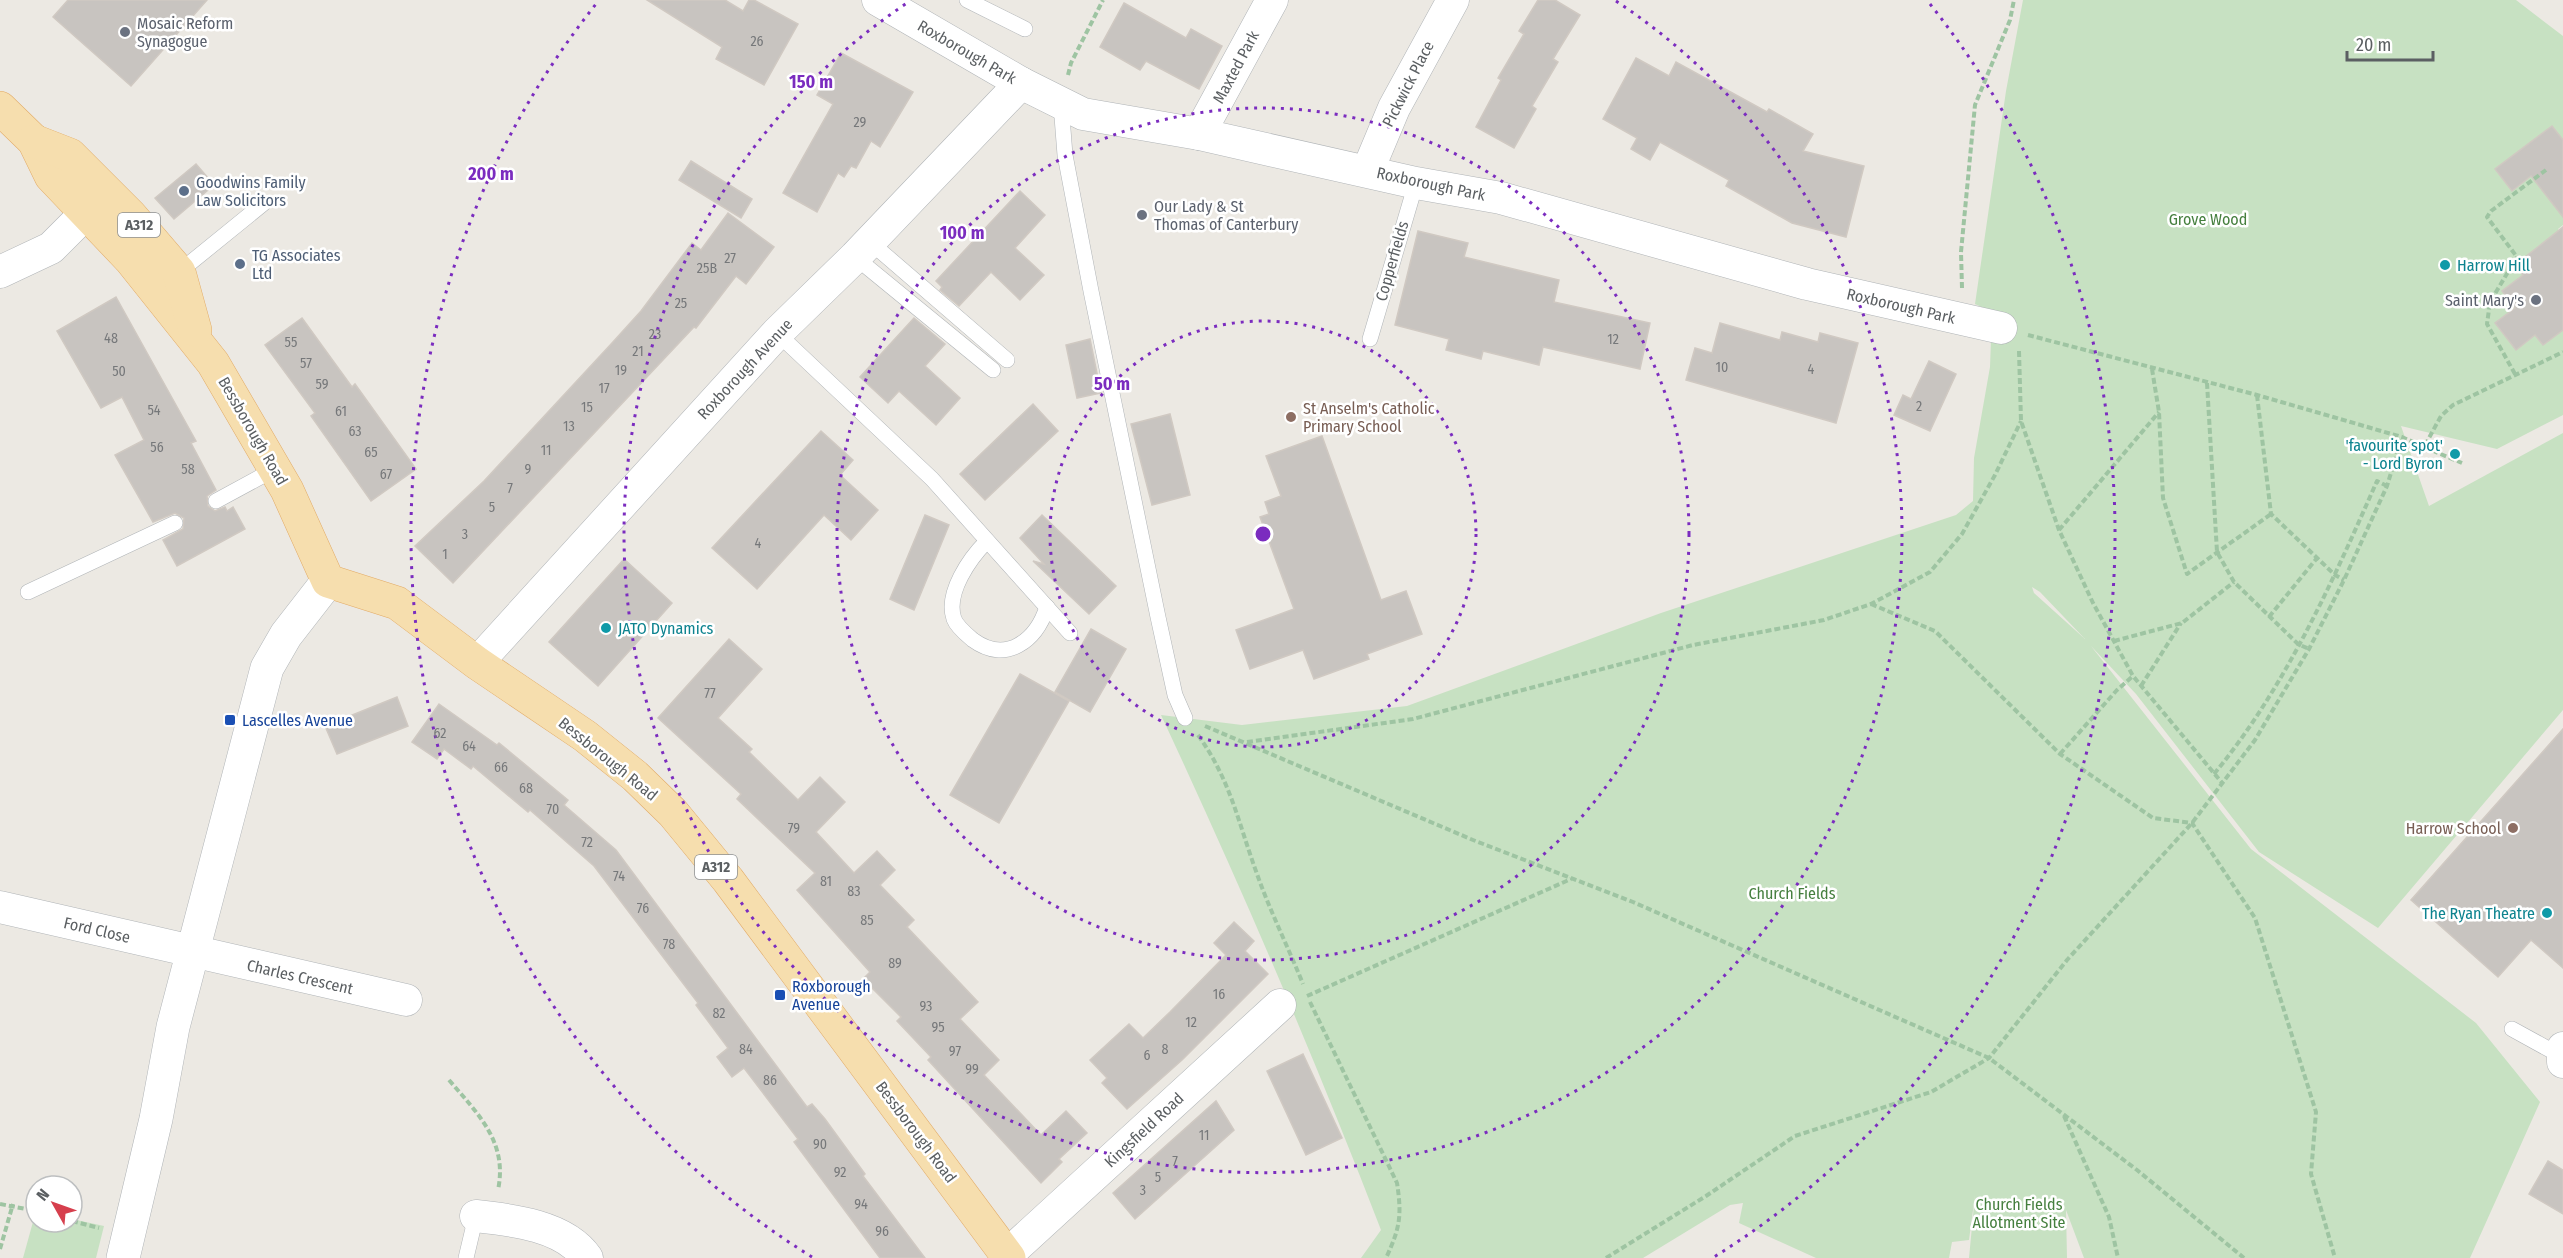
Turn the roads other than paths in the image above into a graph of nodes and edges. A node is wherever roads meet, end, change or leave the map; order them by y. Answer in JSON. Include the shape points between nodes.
{"nodes":[{"id":1,"x":878,"y":0,"type":"edge"},
{"id":2,"x":967,"y":0,"type":"edge"},
{"id":3,"x":1272,"y":0,"type":"edge"},
{"id":4,"x":1453,"y":0,"type":"edge"},
{"id":5,"x":915,"y":9,"type":"edge"},
{"id":6,"x":1024,"y":29,"type":"dead end"},
{"id":7,"x":1021,"y":83,"type":"junction"},
{"id":8,"x":1061,"y":104,"type":"junction"},
{"id":9,"x":0,"y":108,"type":"edge"},
{"id":10,"x":1200,"y":134,"type":"junction"},
{"id":11,"x":34,"y":141,"type":"junction"},
{"id":12,"x":1368,"y":170,"type":"junction"},
{"id":13,"x":1416,"y":183,"type":"junction"},
{"id":14,"x":264,"y":203,"type":"dead end"},
{"id":15,"x":85,"y":214,"type":"junction"},
{"id":16,"x":863,"y":249,"type":"junction"},
{"id":17,"x":0,"y":272,"type":"edge"},
{"id":18,"x":179,"y":272,"type":"junction"},
{"id":19,"x":2001,"y":328,"type":"road end"},
{"id":20,"x":777,"y":333,"type":"junction"},
{"id":21,"x":1370,"y":339,"type":"dead end"},
{"id":22,"x":199,"y":344,"type":"junction"},
{"id":23,"x":1007,"y":360,"type":"dead end"},
{"id":24,"x":993,"y":370,"type":"dead end"},
{"id":25,"x":275,"y":469,"type":"junction"},
{"id":26,"x":216,"y":501,"type":"dead end"},
{"id":27,"x":175,"y":523,"type":"dead end"},
{"id":28,"x":987,"y":541,"type":"junction"},
{"id":29,"x":328,"y":582,"type":"junction"},
{"id":30,"x":28,"y":592,"type":"dead end"},
{"id":31,"x":1047,"y":607,"type":"junction"},
{"id":32,"x":1070,"y":633,"type":"dead end"},
{"id":33,"x":477,"y":663,"type":"junction"},
{"id":34,"x":1185,"y":718,"type":"road end"},
{"id":35,"x":0,"y":908,"type":"edge"},
{"id":36,"x":194,"y":953,"type":"junction"},
{"id":37,"x":406,"y":1000,"type":"dead end"},
{"id":38,"x":1294,"y":1000,"type":"road end"},
{"id":39,"x":2512,"y":1029,"type":"dead end"},
{"id":40,"x":2563,"y":1054,"type":"edge"},
{"id":41,"x":484,"y":1217,"type":"joint"},
{"id":42,"x":1008,"y":1257,"type":"edge"},
{"id":43,"x":123,"y":1258,"type":"edge"},
{"id":44,"x":468,"y":1258,"type":"edge"},
{"id":45,"x":587,"y":1258,"type":"edge"}],
"edges":[{"from":1,"to":5,"type":"street","name":"Roxborough Park"},
{"from":2,"to":6,"type":"lane"},
{"from":3,"to":10,"type":"street","name":"Maxted Park"},
{"from":4,"to":12,"type":"street","name":"Pickwick Place","via":[[1394,108]]},
{"from":5,"to":7,"type":"street","name":"Roxborough Park"},
{"from":7,"to":8,"type":"street","name":"Roxborough Park"},
{"from":7,"to":16,"type":"street","name":"Roxborough Avenue"},
{"from":8,"to":10,"type":"street","name":"Roxborough Park","via":[[1083,114]]},
{"from":8,"to":34,"type":"lane","via":[[1065,155],[1096,314],[1175,695]]},
{"from":9,"to":11,"type":"main road","name":"Bessborough Road","number":"A312"},
{"from":10,"to":12,"type":"street","name":"Roxborough Park"},
{"from":11,"to":15,"type":"main road","name":"Bessborough Road","number":"A312","via":[[51,176]]},
{"from":11,"to":18,"type":"main road","name":"Bessborough Road","number":"A312","via":[[70,155],[131,216]]},
{"from":12,"to":13,"type":"street","name":"Roxborough Park"},
{"from":13,"to":19,"type":"street","name":"Roxborough Park","via":[[1501,198],[1807,284]]},
{"from":13,"to":21,"type":"lane","name":"Copperfields"},
{"from":14,"to":18,"type":"lane"},
{"from":15,"to":17,"type":"street","via":[[51,248]]},
{"from":15,"to":22,"type":"main road","name":"Bessborough Road","number":"A312","via":[[130,260]]},
{"from":16,"to":20,"type":"street","name":"Roxborough Avenue"},
{"from":16,"to":23,"type":"lane"},
{"from":16,"to":24,"type":"lane"},
{"from":18,"to":22,"type":"main road","name":"Bessborough Road","number":"A312"},
{"from":20,"to":28,"type":"lane","via":[[932,479]]},
{"from":20,"to":33,"type":"street","name":"Roxborough Avenue"},
{"from":22,"to":25,"type":"main road","name":"Bessborough Road","number":"A312","via":[[238,402]]},
{"from":25,"to":26,"type":"lane"},
{"from":25,"to":29,"type":"main road","name":"Bessborough Road","number":"A312"},
{"from":27,"to":30,"type":"lane"},
{"from":28,"to":31,"type":"lane"},
{"from":28,"to":31,"type":"lane","via":[[964,568],[953,602],[954,620],[966,634],[983,646],[1001,651],[1038,632]]},
{"from":29,"to":33,"type":"main road","name":"Bessborough Road","number":"A312","via":[[397,603]]},
{"from":29,"to":36,"type":"street","via":[[286,635],[267,668]]},
{"from":31,"to":32,"type":"lane"},
{"from":33,"to":42,"type":"main road","name":"Bessborough Road","number":"A312","via":[[585,736],[635,776],[672,813],[728,880]]},
{"from":35,"to":36,"type":"street","name":"Ford Close"},
{"from":36,"to":37,"type":"street","name":"Charles Crescent"},
{"from":36,"to":43,"type":"street","via":[[173,1028]]},
{"from":38,"to":42,"type":"street","name":"Kingsfield Road"},
{"from":39,"to":40,"type":"lane"},
{"from":41,"to":44,"type":"lane"},
{"from":41,"to":45,"type":"street","via":[[571,1239]]}]}
